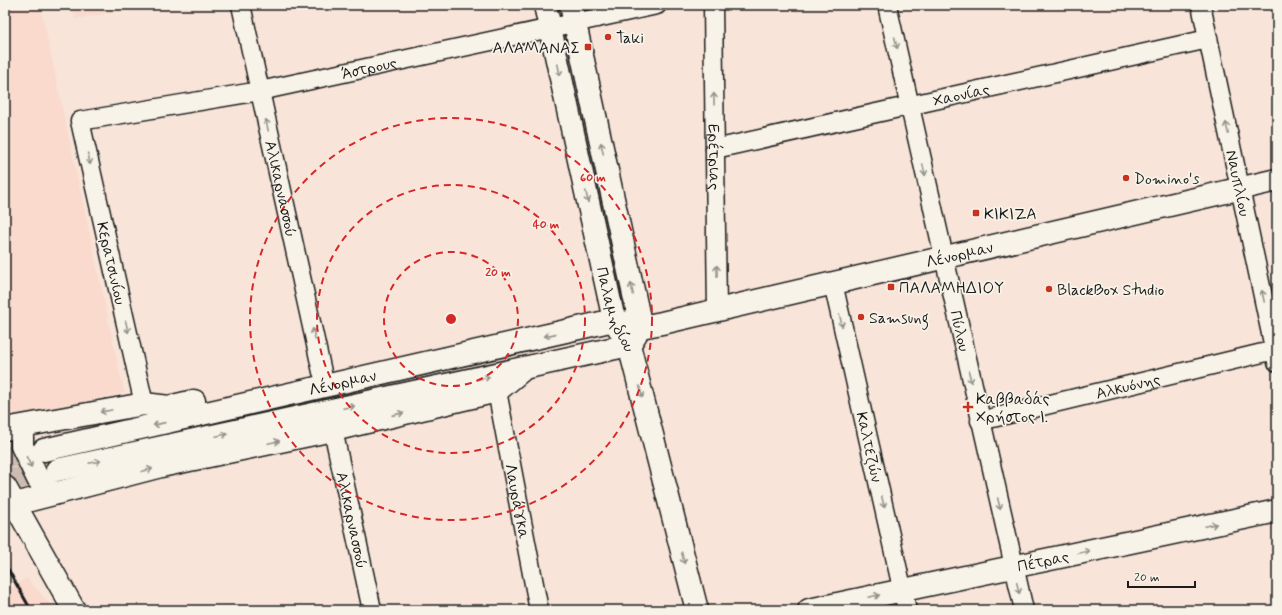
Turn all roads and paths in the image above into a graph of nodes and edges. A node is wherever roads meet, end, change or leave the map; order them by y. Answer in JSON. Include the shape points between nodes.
{"nodes":[{"id":1,"x":241,"y":5,"type":"edge"},
{"id":2,"x":545,"y":5,"type":"edge"},
{"id":3,"x":657,"y":5,"type":"edge"},
{"id":4,"x":713,"y":5,"type":"edge"},
{"id":5,"x":887,"y":5,"type":"edge"},
{"id":6,"x":1200,"y":5,"type":"edge"},
{"id":7,"x":573,"y":14,"type":"edge"},
{"id":8,"x":550,"y":28,"type":"junction"},
{"id":9,"x":1208,"y":39,"type":"junction"},
{"id":10,"x":260,"y":91,"type":"junction"},
{"id":11,"x":910,"y":106,"type":"junction"},
{"id":12,"x":80,"y":121,"type":"joint"},
{"id":13,"x":715,"y":149,"type":"junction"},
{"id":14,"x":1277,"y":180,"type":"edge"},
{"id":15,"x":1240,"y":188,"type":"junction"},
{"id":16,"x":944,"y":257,"type":"junction"},
{"id":17,"x":832,"y":283,"type":"junction"},
{"id":18,"x":717,"y":310,"type":"junction"},
{"id":19,"x":614,"y":320,"type":"junction"},
{"id":20,"x":641,"y":327,"type":"junction"},
{"id":21,"x":629,"y":345,"type":"junction"},
{"id":22,"x":490,"y":348,"type":"junction"},
{"id":23,"x":1276,"y":356,"type":"edge"},
{"id":24,"x":524,"y":369,"type":"junction"},
{"id":25,"x":322,"y":372,"type":"junction"},
{"id":26,"x":497,"y":391,"type":"junction"},
{"id":27,"x":144,"y":404,"type":"junction"},
{"id":28,"x":980,"y":421,"type":"junction"},
{"id":29,"x":26,"y":426,"type":"junction"},
{"id":30,"x":5,"y":429,"type":"edge"},
{"id":31,"x":333,"y":430,"type":"junction"},
{"id":32,"x":44,"y":450,"type":"tunnel mouth"},
{"id":33,"x":57,"y":470,"type":"tunnel mouth"},
{"id":34,"x":55,"y":493,"type":"junction"},
{"id":35,"x":11,"y":503,"type":"edge"},
{"id":36,"x":1277,"y":511,"type":"edge"},
{"id":37,"x":1013,"y":567,"type":"junction"},
{"id":38,"x":905,"y":600,"type":"edge"},
{"id":39,"x":74,"y":610,"type":"edge"},
{"id":40,"x":372,"y":610,"type":"edge"},
{"id":41,"x":539,"y":610,"type":"edge"},
{"id":42,"x":697,"y":610,"type":"edge"},
{"id":43,"x":809,"y":610,"type":"edge"},
{"id":44,"x":1024,"y":610,"type":"edge"}],
"edges":[{"from":1,"to":10,"type":"street","name":"Αλικαρνασσού"},
{"from":2,"to":8,"type":"main road","name":"Παλαμηδίου"},
{"from":3,"to":7,"type":"street","name":"Άστρους"},
{"from":13,"to":4,"type":"street","name":"Ερέτριας","one_way":true},
{"from":5,"to":11,"type":"street","name":"Πύλου","one_way":true},
{"from":6,"to":9,"type":"street","name":"Ναυπλίου"},
{"from":7,"to":8,"type":"street","name":"Άστρους"},
{"from":20,"to":7,"type":"main road","name":"Παλαμηδίου","one_way":true},
{"from":8,"to":10,"type":"street","name":"Άστρους"},
{"from":8,"to":19,"type":"main road","name":"Παλαμηδίου","one_way":true},
{"from":9,"to":11,"type":"street","name":"Χαονίας"},
{"from":15,"to":9,"type":"street","name":"Ναυπλίου","one_way":true},
{"from":10,"to":12,"type":"street","name":"Άστρους"},
{"from":25,"to":10,"type":"street","name":"Αλικαρνασσού","one_way":true},
{"from":11,"to":13,"type":"street","name":"Χαονίας"},
{"from":11,"to":16,"type":"street","name":"Πύλου","one_way":true},
{"from":12,"to":27,"type":"street","name":"Κερατσινίου","one_way":true},
{"from":18,"to":13,"type":"street","name":"Ερέτριας","one_way":true},
{"from":14,"to":15,"type":"main road","name":"Λένορμαν"},
{"from":15,"to":16,"type":"main road","name":"Λένορμαν"},
{"from":23,"to":15,"type":"street","name":"Ναυπλίου","one_way":true},
{"from":16,"to":17,"type":"main road","name":"Λένορμαν"},
{"from":16,"to":28,"type":"street","name":"Πύλου","one_way":true},
{"from":17,"to":18,"type":"main road","name":"Λένορμαν"},
{"from":17,"to":38,"type":"street","name":"Καλτεζών","one_way":true},
{"from":18,"to":20,"type":"main road","name":"Λένορμαν"},
{"from":19,"to":20,"type":"main road","name":"Λένορμαν"},
{"from":19,"to":21,"type":"main road","name":"Παλαμηδίου"},
{"from":19,"to":22,"type":"main road","name":"Λένορμαν","one_way":true},
{"from":20,"to":21,"type":"main road"},
{"from":21,"to":24,"type":"main road","name":"Λένορμαν"},
{"from":21,"to":42,"type":"main road","name":"Παλαμηδίου","one_way":true},
{"from":22,"to":25,"type":"main road","via":[[461,341]]},
{"from":22,"to":32,"type":"main road","name":"Λένορμαν","one_way":true},
{"from":23,"to":28,"type":"street","name":"Αλκυόνης"},
{"from":24,"to":26,"type":"main road","name":"Λένορμαν"},
{"from":33,"to":24,"type":"main road","name":"Λένορμαν","one_way":true},
{"from":25,"to":27,"type":"main road","via":[[169,407]]},
{"from":31,"to":26,"type":"main road","one_way":true},
{"from":26,"to":41,"type":"street","name":"Λαυράγκα"},
{"from":27,"to":29,"type":"main road","one_way":true},
{"from":28,"to":37,"type":"street","name":"Πύλου","one_way":true},
{"from":29,"to":30,"type":"main road"},
{"from":29,"to":34,"type":"main road","one_way":true,"via":[[22,435],[22,446],[38,479]]},
{"from":34,"to":31,"type":"main road","one_way":true,"via":[[161,466]]},
{"from":31,"to":40,"type":"street","name":"Αλικαρνασσού"},
{"from":34,"to":35,"type":"main road"},
{"from":35,"to":39,"type":"main road"},
{"from":37,"to":36,"type":"main road","name":"Πέτρας","one_way":true},
{"from":37,"to":38,"type":"main road","name":"Πέτρας"},
{"from":37,"to":44,"type":"street","name":"Πύλου","one_way":true},
{"from":43,"to":38,"type":"main road","name":"Πέτρας","one_way":true}]}
